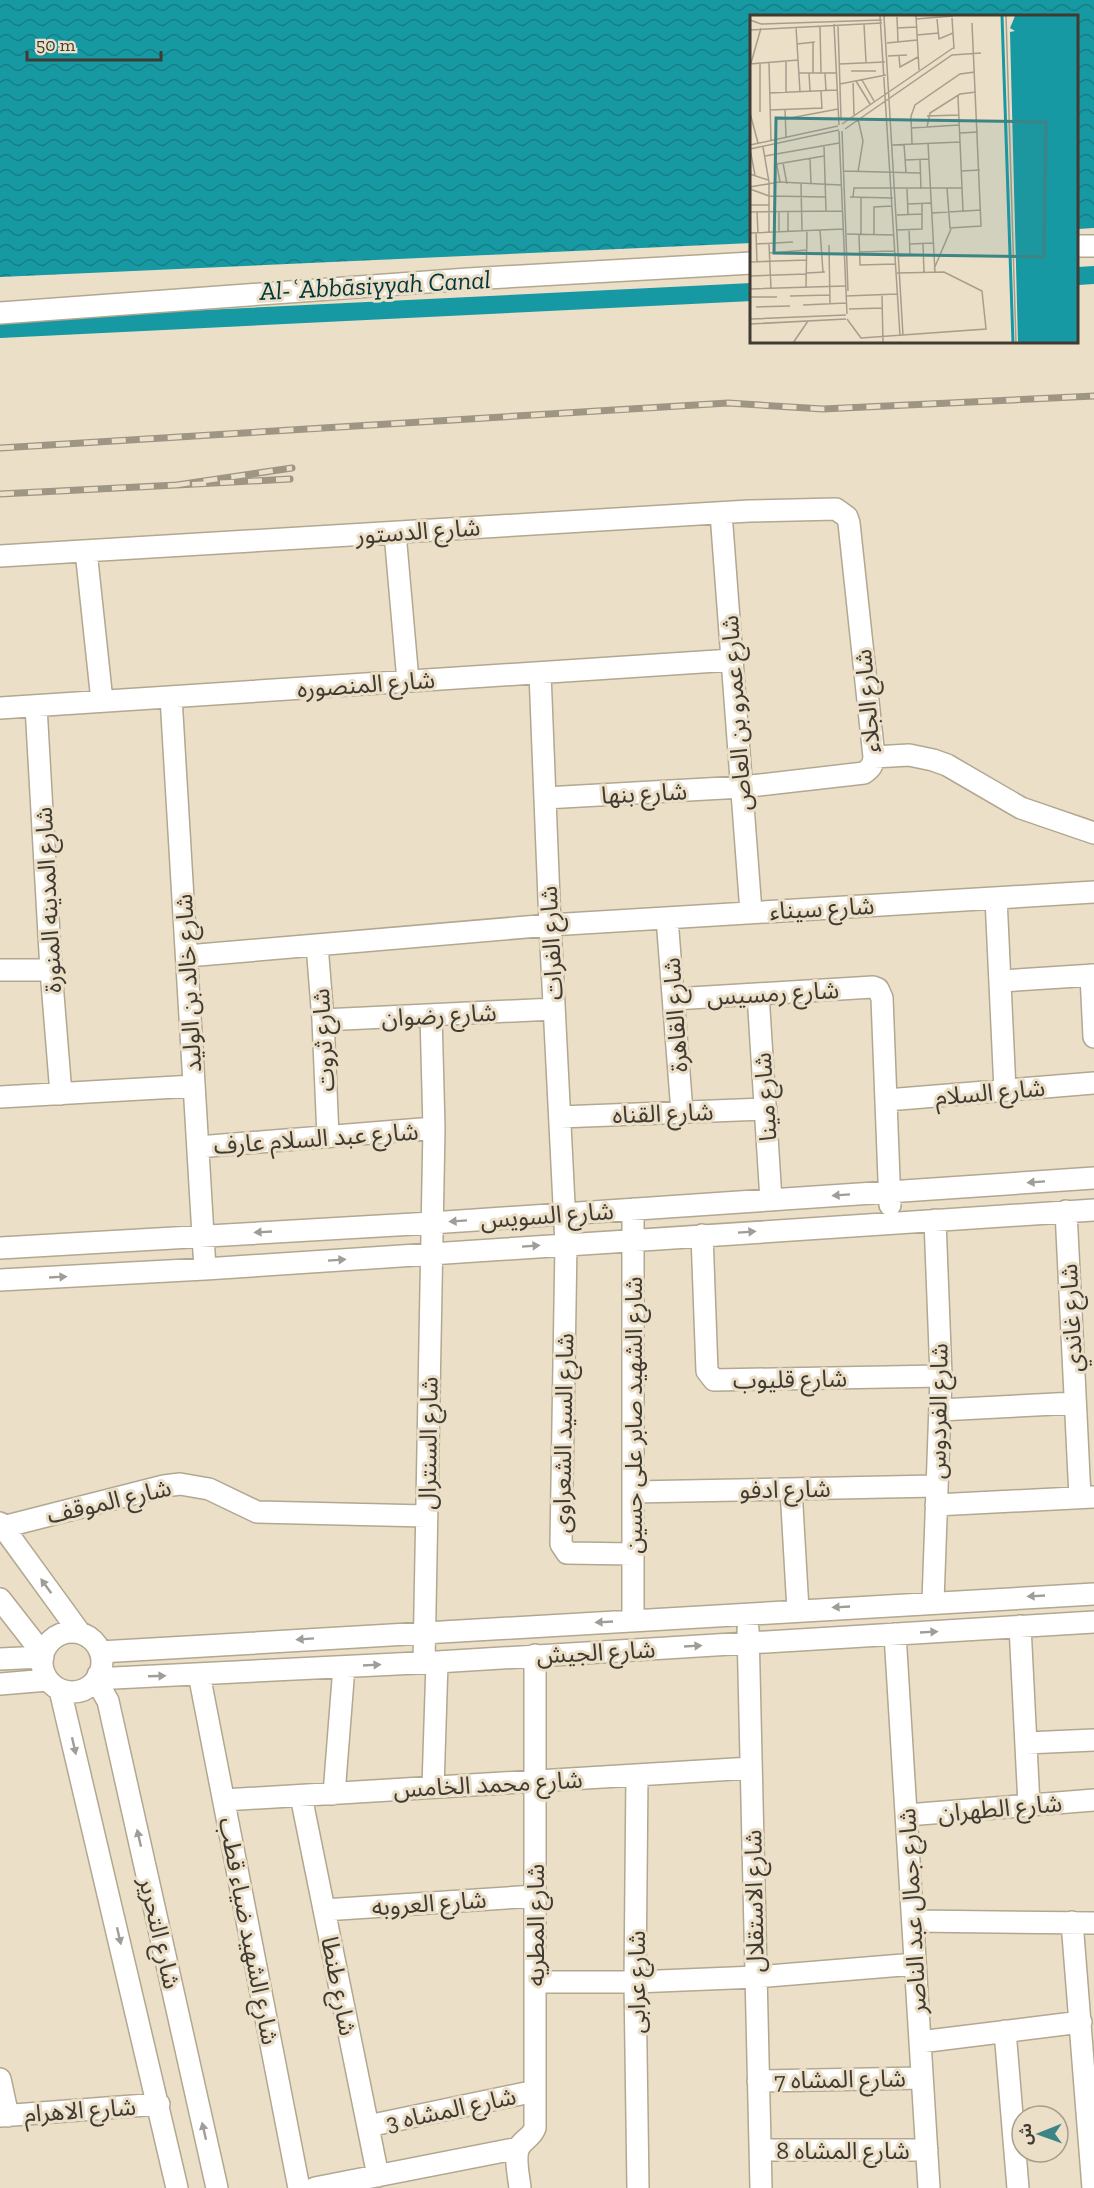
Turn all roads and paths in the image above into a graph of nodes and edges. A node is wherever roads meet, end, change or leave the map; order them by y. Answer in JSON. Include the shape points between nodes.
{"nodes":[{"id":1,"x":750,"y":263,"type":"edge"},
{"id":2,"x":0,"y":313,"type":"edge"},
{"id":3,"x":836,"y":509,"type":"joint"},
{"id":4,"x":721,"y":513,"type":"junction"},
{"id":5,"x":395,"y":533,"type":"junction"},
{"id":6,"x":86,"y":551,"type":"junction"},
{"id":7,"x":0,"y":556,"type":"edge"},
{"id":8,"x":732,"y":660,"type":"junction"},
{"id":9,"x":540,"y":673,"type":"junction"},
{"id":10,"x":408,"y":681,"type":"junction"},
{"id":11,"x":171,"y":697,"type":"junction"},
{"id":12,"x":102,"y":701,"type":"junction"},
{"id":13,"x":36,"y":706,"type":"junction"},
{"id":14,"x":0,"y":708,"type":"edge"},
{"id":15,"x":874,"y":757,"type":"junction"},
{"id":16,"x":742,"y":787,"type":"junction"},
{"id":17,"x":545,"y":798,"type":"junction"},
{"id":18,"x":1094,"y":832,"type":"edge"},
{"id":19,"x":1094,"y":892,"type":"edge"},
{"id":20,"x":996,"y":898,"type":"junction"},
{"id":21,"x":752,"y":912,"type":"junction"},
{"id":22,"x":668,"y":918,"type":"junction"},
{"id":23,"x":550,"y":925,"type":"junction"},
{"id":24,"x":317,"y":945,"type":"junction"},
{"id":25,"x":187,"y":956,"type":"junction"},
{"id":26,"x":0,"y":970,"type":"edge"},
{"id":27,"x":51,"y":970,"type":"junction"},
{"id":28,"x":1092,"y":975,"type":"edge"},
{"id":29,"x":1000,"y":981,"type":"junction"},
{"id":30,"x":758,"y":994,"type":"junction"},
{"id":31,"x":674,"y":999,"type":"junction"},
{"id":32,"x":554,"y":1009,"type":"junction"},
{"id":33,"x":431,"y":1015,"type":"junction"},
{"id":34,"x":323,"y":1020,"type":"junction"},
{"id":35,"x":1094,"y":1037,"type":"edge"},
{"id":36,"x":1094,"y":1083,"type":"edge"},
{"id":37,"x":194,"y":1086,"type":"junction"},
{"id":38,"x":1005,"y":1090,"type":"junction"},
{"id":39,"x":62,"y":1094,"type":"junction"},
{"id":40,"x":0,"y":1097,"type":"edge"},
{"id":41,"x":887,"y":1100,"type":"junction"},
{"id":42,"x":766,"y":1109,"type":"junction"},
{"id":43,"x":682,"y":1112,"type":"junction"},
{"id":44,"x":560,"y":1117,"type":"junction"},
{"id":45,"x":434,"y":1128,"type":"junction"},
{"id":46,"x":328,"y":1137,"type":"junction"},
{"id":47,"x":198,"y":1147,"type":"junction"},
{"id":48,"x":1094,"y":1178,"type":"edge"},
{"id":49,"x":890,"y":1192,"type":"junction"},
{"id":50,"x":771,"y":1200,"type":"junction"},
{"id":51,"x":633,"y":1209,"type":"junction"},
{"id":52,"x":1094,"y":1210,"type":"edge"},
{"id":53,"x":1066,"y":1211,"type":"junction"},
{"id":54,"x":565,"y":1214,"type":"junction"},
{"id":55,"x":935,"y":1220,"type":"junction"},
{"id":56,"x":431,"y":1223,"type":"junction"},
{"id":57,"x":891,"y":1223,"type":"junction"},
{"id":58,"x":203,"y":1235,"type":"junction"},
{"id":59,"x":702,"y":1235,"type":"junction"},
{"id":60,"x":633,"y":1240,"type":"junction"},
{"id":61,"x":566,"y":1244,"type":"junction"},
{"id":62,"x":0,"y":1248,"type":"edge"},
{"id":63,"x":431,"y":1253,"type":"junction"},
{"id":64,"x":205,"y":1269,"type":"junction"},
{"id":65,"x":0,"y":1280,"type":"edge"},
{"id":66,"x":941,"y":1376,"type":"junction"},
{"id":67,"x":1075,"y":1402,"type":"junction"},
{"id":68,"x":940,"y":1410,"type":"junction"},
{"id":69,"x":791,"y":1489,"type":"junction"},
{"id":70,"x":633,"y":1492,"type":"junction"},
{"id":71,"x":936,"y":1496,"type":"junction"},
{"id":72,"x":1087,"y":1497,"type":"edge"},
{"id":73,"x":426,"y":1516,"type":"junction"},
{"id":74,"x":1,"y":1525,"type":"edge"},
{"id":75,"x":633,"y":1554,"type":"junction"},
{"id":76,"x":1094,"y":1594,"type":"edge"},
{"id":77,"x":0,"y":1599,"type":"edge"},
{"id":78,"x":960,"y":1600,"type":"junction"},
{"id":79,"x":933,"y":1602,"type":"junction"},
{"id":80,"x":798,"y":1610,"type":"junction"},
{"id":81,"x":748,"y":1613,"type":"junction"},
{"id":82,"x":633,"y":1620,"type":"junction"},
{"id":83,"x":1094,"y":1622,"type":"edge"},
{"id":84,"x":1020,"y":1626,"type":"junction"},
{"id":85,"x":962,"y":1630,"type":"junction"},
{"id":86,"x":425,"y":1632,"type":"junction"},
{"id":87,"x":80,"y":1634,"type":"junction"},
{"id":88,"x":895,"y":1634,"type":"junction"},
{"id":89,"x":749,"y":1643,"type":"junction"},
{"id":90,"x":100,"y":1652,"type":"junction"},
{"id":91,"x":535,"y":1655,"type":"junction"},
{"id":92,"x":43,"y":1656,"type":"junction"},
{"id":93,"x":0,"y":1659,"type":"edge"},
{"id":94,"x":431,"y":1662,"type":"junction"},
{"id":95,"x":344,"y":1667,"type":"junction"},
{"id":96,"x":199,"y":1674,"type":"junction"},
{"id":97,"x":97,"y":1678,"type":"junction"},
{"id":98,"x":0,"y":1684,"type":"edge"},
{"id":99,"x":54,"y":1685,"type":"junction"},
{"id":100,"x":1094,"y":1740,"type":"edge"},
{"id":101,"x":1026,"y":1743,"type":"junction"},
{"id":102,"x":751,"y":1768,"type":"junction"},
{"id":103,"x":637,"y":1775,"type":"junction"},
{"id":104,"x":535,"y":1782,"type":"junction"},
{"id":105,"x":433,"y":1787,"type":"junction"},
{"id":106,"x":334,"y":1794,"type":"junction"},
{"id":107,"x":301,"y":1796,"type":"junction"},
{"id":108,"x":224,"y":1800,"type":"junction"},
{"id":109,"x":1094,"y":1800,"type":"edge"},
{"id":110,"x":1029,"y":1805,"type":"junction"},
{"id":111,"x":906,"y":1815,"type":"junction"},
{"id":112,"x":535,"y":1896,"type":"junction"},
{"id":113,"x":324,"y":1910,"type":"junction"},
{"id":114,"x":913,"y":1921,"type":"junction"},
{"id":115,"x":1072,"y":1922,"type":"junction"},
{"id":116,"x":1094,"y":1923,"type":"edge"},
{"id":117,"x":915,"y":1964,"type":"junction"},
{"id":118,"x":756,"y":1977,"type":"junction"},
{"id":119,"x":535,"y":1982,"type":"junction"},
{"id":120,"x":635,"y":1982,"type":"junction"},
{"id":121,"x":1081,"y":2022,"type":"junction"},
{"id":122,"x":1005,"y":2031,"type":"junction"},
{"id":123,"x":920,"y":2042,"type":"junction"},
{"id":124,"x":922,"y":2078,"type":"junction"},
{"id":125,"x":0,"y":2079,"type":"edge"},
{"id":126,"x":758,"y":2081,"type":"junction"},
{"id":127,"x":535,"y":2091,"type":"junction"},
{"id":128,"x":159,"y":2104,"type":"junction"},
{"id":129,"x":4,"y":2116,"type":"edge"},
{"id":130,"x":368,"y":2126,"type":"junction"},
{"id":131,"x":519,"y":2148,"type":"junction"},
{"id":132,"x":760,"y":2150,"type":"junction"},
{"id":133,"x":927,"y":2150,"type":"junction"},
{"id":134,"x":378,"y":2176,"type":"junction"},
{"id":135,"x":177,"y":2188,"type":"edge"},
{"id":136,"x":217,"y":2188,"type":"edge"},
{"id":137,"x":299,"y":2188,"type":"edge"},
{"id":138,"x":315,"y":2188,"type":"edge"},
{"id":139,"x":520,"y":2188,"type":"edge"},
{"id":140,"x":638,"y":2188,"type":"edge"},
{"id":141,"x":761,"y":2188,"type":"edge"},
{"id":142,"x":929,"y":2188,"type":"edge"},
{"id":143,"x":1018,"y":2188,"type":"edge"},
{"id":144,"x":1093,"y":2188,"type":"edge"}],
"edges":[{"from":1,"to":2,"type":"street"},
{"from":3,"to":4,"type":"street","name":"شارع الدستور"},
{"from":3,"to":15,"type":"street","name":"شارع الجلاء","via":[[849,523]]},
{"from":4,"to":5,"type":"street","name":"شارع الدستور"},
{"from":4,"to":8,"type":"street","name":"شارع عمرو بن العاص"},
{"from":5,"to":6,"type":"street","name":"شارع الدستور"},
{"from":5,"to":10,"type":"street"},
{"from":6,"to":7,"type":"street","name":"شارع الدستور"},
{"from":6,"to":12,"type":"street"},
{"from":8,"to":9,"type":"street","name":"شارع المنصوره"},
{"from":8,"to":16,"type":"street","name":"شارع عمرو بن العاص"},
{"from":9,"to":10,"type":"street","name":"شارع المنصوره"},
{"from":9,"to":17,"type":"street","name":"شارع الفرات"},
{"from":10,"to":11,"type":"street","name":"شارع المنصوره"},
{"from":11,"to":12,"type":"street","name":"شارع المنصوره"},
{"from":11,"to":25,"type":"street","name":"شارع خالد بن الوليد"},
{"from":12,"to":13,"type":"street","name":"شارع المنصوره"},
{"from":13,"to":14,"type":"street","name":"شارع المنصوره"},
{"from":13,"to":27,"type":"street","name":"شارع المدينه المنورة"},
{"from":15,"to":16,"type":"street","name":"شارع الجلاء","via":[[864,773]]},
{"from":15,"to":18,"type":"street","via":[[909,755],[933,760],[1021,808]]},
{"from":16,"to":17,"type":"street","name":"شارع بنها"},
{"from":16,"to":21,"type":"street","name":"شارع عمرو بن العاص"},
{"from":17,"to":23,"type":"street","name":"شارع الفرات"},
{"from":19,"to":20,"type":"street","name":"شارع سيناء"},
{"from":20,"to":21,"type":"street","name":"شارع سيناء"},
{"from":20,"to":29,"type":"street"},
{"from":21,"to":22,"type":"street","name":"شارع سيناء"},
{"from":22,"to":23,"type":"street","name":"شارع سيناء"},
{"from":22,"to":31,"type":"street","name":"شارع القاهرة"},
{"from":23,"to":24,"type":"street","name":"شارع سيناء"},
{"from":23,"to":32,"type":"street","name":"شارع الفرات"},
{"from":24,"to":25,"type":"street","name":"شارع سيناء"},
{"from":24,"to":34,"type":"street","name":"شارع ثروت"},
{"from":25,"to":37,"type":"street","name":"شارع خالد بن الوليد"},
{"from":26,"to":27,"type":"street"},
{"from":27,"to":39,"type":"street","name":"شارع المدينه المنورة"},
{"from":28,"to":29,"type":"street"},
{"from":28,"to":35,"type":"street"},
{"from":29,"to":38,"type":"street"},
{"from":30,"to":31,"type":"street","name":"شارع رمسيس"},
{"from":30,"to":41,"type":"street","name":"شارع رمسيس","via":[[873,987],[881,993]]},
{"from":30,"to":42,"type":"street","name":"شارع مينا"},
{"from":31,"to":43,"type":"street","name":"شارع القاهرة"},
{"from":32,"to":33,"type":"street","name":"شارع رضوان"},
{"from":32,"to":44,"type":"street","name":"شارع الفرات"},
{"from":33,"to":34,"type":"street","name":"شارع رضوان"},
{"from":33,"to":45,"type":"street","name":"شارع السنترال"},
{"from":34,"to":46,"type":"street","name":"شارع ثروت"},
{"from":36,"to":38,"type":"street","name":"شارع السلام"},
{"from":37,"to":39,"type":"street"},
{"from":37,"to":47,"type":"street","name":"شارع خالد بن الوليد"},
{"from":38,"to":41,"type":"street","name":"شارع السلام"},
{"from":39,"to":40,"type":"street"},
{"from":41,"to":49,"type":"street"},
{"from":42,"to":43,"type":"street","name":"شارع القناه"},
{"from":42,"to":50,"type":"street","name":"شارع مينا"},
{"from":43,"to":44,"type":"street","name":"شارع القناه"},
{"from":44,"to":54,"type":"street","name":"شارع الفرات"},
{"from":45,"to":46,"type":"street","name":"شارع عبد السلام عارف"},
{"from":45,"to":56,"type":"street","name":"شارع السنترال"},
{"from":46,"to":47,"type":"street","name":"شارع عبد السلام عارف"},
{"from":47,"to":58,"type":"street","name":"شارع خالد بن الوليد"},
{"from":48,"to":49,"type":"street","name":"شارع السويس","one_way":true},
{"from":49,"to":50,"type":"street","name":"شارع السويس","one_way":true},
{"from":49,"to":57,"type":"street"},
{"from":50,"to":51,"type":"street","name":"شارع السويس"},
{"from":51,"to":54,"type":"street","name":"شارع السويس"},
{"from":51,"to":60,"type":"street","name":"شارع الشهيد صابر على حسين"},
{"from":52,"to":53,"type":"street","name":"شارع السويس"},
{"from":53,"to":55,"type":"street","name":"شارع السويس"},
{"from":53,"to":67,"type":"street","name":"شارع غاندي"},
{"from":54,"to":56,"type":"street","name":"شارع السويس","one_way":true},
{"from":54,"to":61,"type":"street","name":"شارع الفرات"},
{"from":55,"to":57,"type":"street","name":"شارع السويس"},
{"from":55,"to":66,"type":"street","name":"شارع الفردوس"},
{"from":56,"to":58,"type":"street","name":"شارع السويس","one_way":true},
{"from":56,"to":63,"type":"street","name":"شارع السنترال"},
{"from":59,"to":57,"type":"street","name":"شارع السويس","one_way":true},
{"from":58,"to":62,"type":"street","name":"شارع السويس"},
{"from":58,"to":64,"type":"street","name":"شارع خالد بن الوليد"},
{"from":59,"to":60,"type":"street","name":"شارع السويس"},
{"from":59,"to":66,"type":"street","name":"شارع قليوب","via":[[707,1371],[714,1380]]},
{"from":60,"to":61,"type":"street","name":"شارع السويس"},
{"from":60,"to":70,"type":"street","name":"شارع الشهيد صابر على حسين"},
{"from":63,"to":61,"type":"street","name":"شارع السويس","one_way":true},
{"from":61,"to":75,"type":"street","name":"شارع السيد الشعراوى","via":[[562,1548],[571,1554]]},
{"from":64,"to":63,"type":"street","name":"شارع السويس","one_way":true},
{"from":63,"to":73,"type":"street","name":"شارع السنترال"},
{"from":65,"to":64,"type":"street","name":"شارع السويس","one_way":true},
{"from":66,"to":68,"type":"street","name":"شارع الفردوس"},
{"from":67,"to":68,"type":"street"},
{"from":67,"to":72,"type":"street","name":"شارع غاندي"},
{"from":68,"to":71,"type":"street","name":"شارع الفردوس"},
{"from":69,"to":70,"type":"street","name":"شارع ادفو"},
{"from":69,"to":71,"type":"street","name":"شارع ادفو"},
{"from":69,"to":80,"type":"street"},
{"from":70,"to":75,"type":"street","name":"شارع الشهيد صابر على حسين"},
{"from":71,"to":72,"type":"street","name":"شارع ادفو"},
{"from":71,"to":79,"type":"street","name":"شارع الفردوس"},
{"from":73,"to":74,"type":"street","name":"شارع الموقف","via":[[257,1512],[209,1489],[180,1484]]},
{"from":73,"to":86,"type":"street","name":"شارع السنترال"},
{"from":87,"to":74,"type":"street","one_way":true},
{"from":75,"to":82,"type":"street","name":"شارع الشهيد صابر على حسين"},
{"from":76,"to":78,"type":"street","name":"شارع الجيش","one_way":true},
{"from":77,"to":92,"type":"street"},
{"from":78,"to":79,"type":"street","name":"شارع الجيش"},
{"from":78,"to":85,"type":"street"},
{"from":79,"to":80,"type":"street","name":"شارع الجيش","one_way":true},
{"from":80,"to":81,"type":"street","name":"شارع الجيش"},
{"from":81,"to":82,"type":"street","name":"شارع الجيش"},
{"from":81,"to":89,"type":"street","name":"شارع الاستقلال"},
{"from":82,"to":86,"type":"street","name":"شارع الجيش","one_way":true},
{"from":83,"to":84,"type":"street","name":"شارع الجيش"},
{"from":84,"to":85,"type":"street","name":"شارع الجيش"},
{"from":84,"to":101,"type":"street"},
{"from":88,"to":85,"type":"street","name":"شارع الجيش","one_way":true},
{"from":86,"to":90,"type":"street","name":"شارع الجيش","one_way":true},
{"from":86,"to":94,"type":"street","name":"شارع السنترال"},
{"from":87,"to":90,"type":"street","via":[[92,1640]]},
{"from":87,"to":92,"type":"street","via":[[62,1634],[53,1639]]},
{"from":88,"to":89,"type":"street","name":"شارع الجيش"},
{"from":88,"to":111,"type":"street","name":"شارع جمال عبد الناصر"},
{"from":91,"to":89,"type":"street","name":"شارع الجيش","one_way":true},
{"from":89,"to":102,"type":"street","name":"شارع الاستقلال"},
{"from":90,"to":97,"type":"street"},
{"from":91,"to":94,"type":"street","name":"شارع الجيش"},
{"from":91,"to":104,"type":"street","name":"شارع المطريه"},
{"from":92,"to":93,"type":"street"},
{"from":92,"to":99,"type":"street","via":[[44,1673]]},
{"from":95,"to":94,"type":"street","name":"شارع الجيش","one_way":true},
{"from":94,"to":105,"type":"street","name":"شارع السنترال"},
{"from":95,"to":96,"type":"street","name":"شارع الجيش"},
{"from":95,"to":106,"type":"street"},
{"from":97,"to":96,"type":"street","name":"شارع الجيش","one_way":true},
{"from":96,"to":108,"type":"street","name":"شارع الشهيد ضياء قطب"},
{"from":97,"to":99,"type":"street","name":"شارع الجيش","via":[[76,1692]]},
{"from":136,"to":97,"type":"street","name":"شارع التحرير","one_way":true,"via":[[108,1701]]},
{"from":98,"to":99,"type":"street","name":"شارع الجيش"},
{"from":99,"to":128,"type":"street","name":"شارع التحرير","one_way":true},
{"from":100,"to":101,"type":"street"},
{"from":101,"to":110,"type":"street"},
{"from":102,"to":103,"type":"street","name":"شارع محمد الخامس"},
{"from":102,"to":118,"type":"street","name":"شارع الاستقلال"},
{"from":103,"to":104,"type":"street","name":"شارع محمد الخامس"},
{"from":103,"to":120,"type":"street","name":"شارع عرابى"},
{"from":104,"to":105,"type":"street","name":"شارع محمد الخامس"},
{"from":104,"to":112,"type":"street","name":"شارع المطريه"},
{"from":105,"to":106,"type":"street","name":"شارع محمد الخامس"},
{"from":106,"to":107,"type":"street","name":"شارع محمد الخامس"},
{"from":107,"to":108,"type":"street","name":"شارع محمد الخامس"},
{"from":107,"to":113,"type":"street","name":"شارع طنطا"},
{"from":108,"to":137,"type":"street","name":"شارع الشهيد ضياء قطب"},
{"from":109,"to":110,"type":"street","name":"شارع الطهران"},
{"from":110,"to":111,"type":"street","name":"شارع الطهران"},
{"from":111,"to":114,"type":"street","name":"شارع جمال عبد الناصر"},
{"from":112,"to":113,"type":"street","name":"شارع العروبه"},
{"from":112,"to":119,"type":"street","name":"شارع المطريه"},
{"from":113,"to":130,"type":"street","name":"شارع طنطا"},
{"from":114,"to":115,"type":"street"},
{"from":114,"to":117,"type":"street","name":"شارع جمال عبد الناصر"},
{"from":115,"to":116,"type":"street"},
{"from":115,"to":121,"type":"street"},
{"from":117,"to":118,"type":"street"},
{"from":117,"to":123,"type":"street","name":"شارع جمال عبد الناصر"},
{"from":118,"to":120,"type":"street"},
{"from":118,"to":126,"type":"street","name":"شارع الاستقلال"},
{"from":119,"to":120,"type":"street"},
{"from":119,"to":127,"type":"street","name":"شارع المطريه"},
{"from":120,"to":140,"type":"street","name":"شارع عرابى"},
{"from":121,"to":122,"type":"street"},
{"from":121,"to":144,"type":"street"},
{"from":122,"to":123,"type":"street"},
{"from":122,"to":143,"type":"street"},
{"from":123,"to":124,"type":"street","name":"شارع جمال عبد الناصر"},
{"from":124,"to":126,"type":"street","name":"شارع المشاه 7"},
{"from":124,"to":133,"type":"street","name":"شارع جمال عبد الناصر"},
{"from":125,"to":129,"type":"street"},
{"from":126,"to":132,"type":"street","name":"شارع الاستقلال"},
{"from":127,"to":130,"type":"street","name":"شارع المشاه 3"},
{"from":127,"to":131,"type":"street","name":"شارع المطريه","via":[[535,2130]]},
{"from":128,"to":129,"type":"street","name":"شارع الاهرام"},
{"from":128,"to":135,"type":"street","name":"شارع التحرير"},
{"from":130,"to":134,"type":"street","name":"شارع طنطا"},
{"from":131,"to":134,"type":"street"},
{"from":131,"to":139,"type":"street"},
{"from":132,"to":133,"type":"street","name":"شارع المشاه 8"},
{"from":132,"to":141,"type":"street","name":"شارع الاستقلال"},
{"from":133,"to":142,"type":"street","name":"شارع جمال عبد الناصر"},
{"from":134,"to":138,"type":"street"}]}
